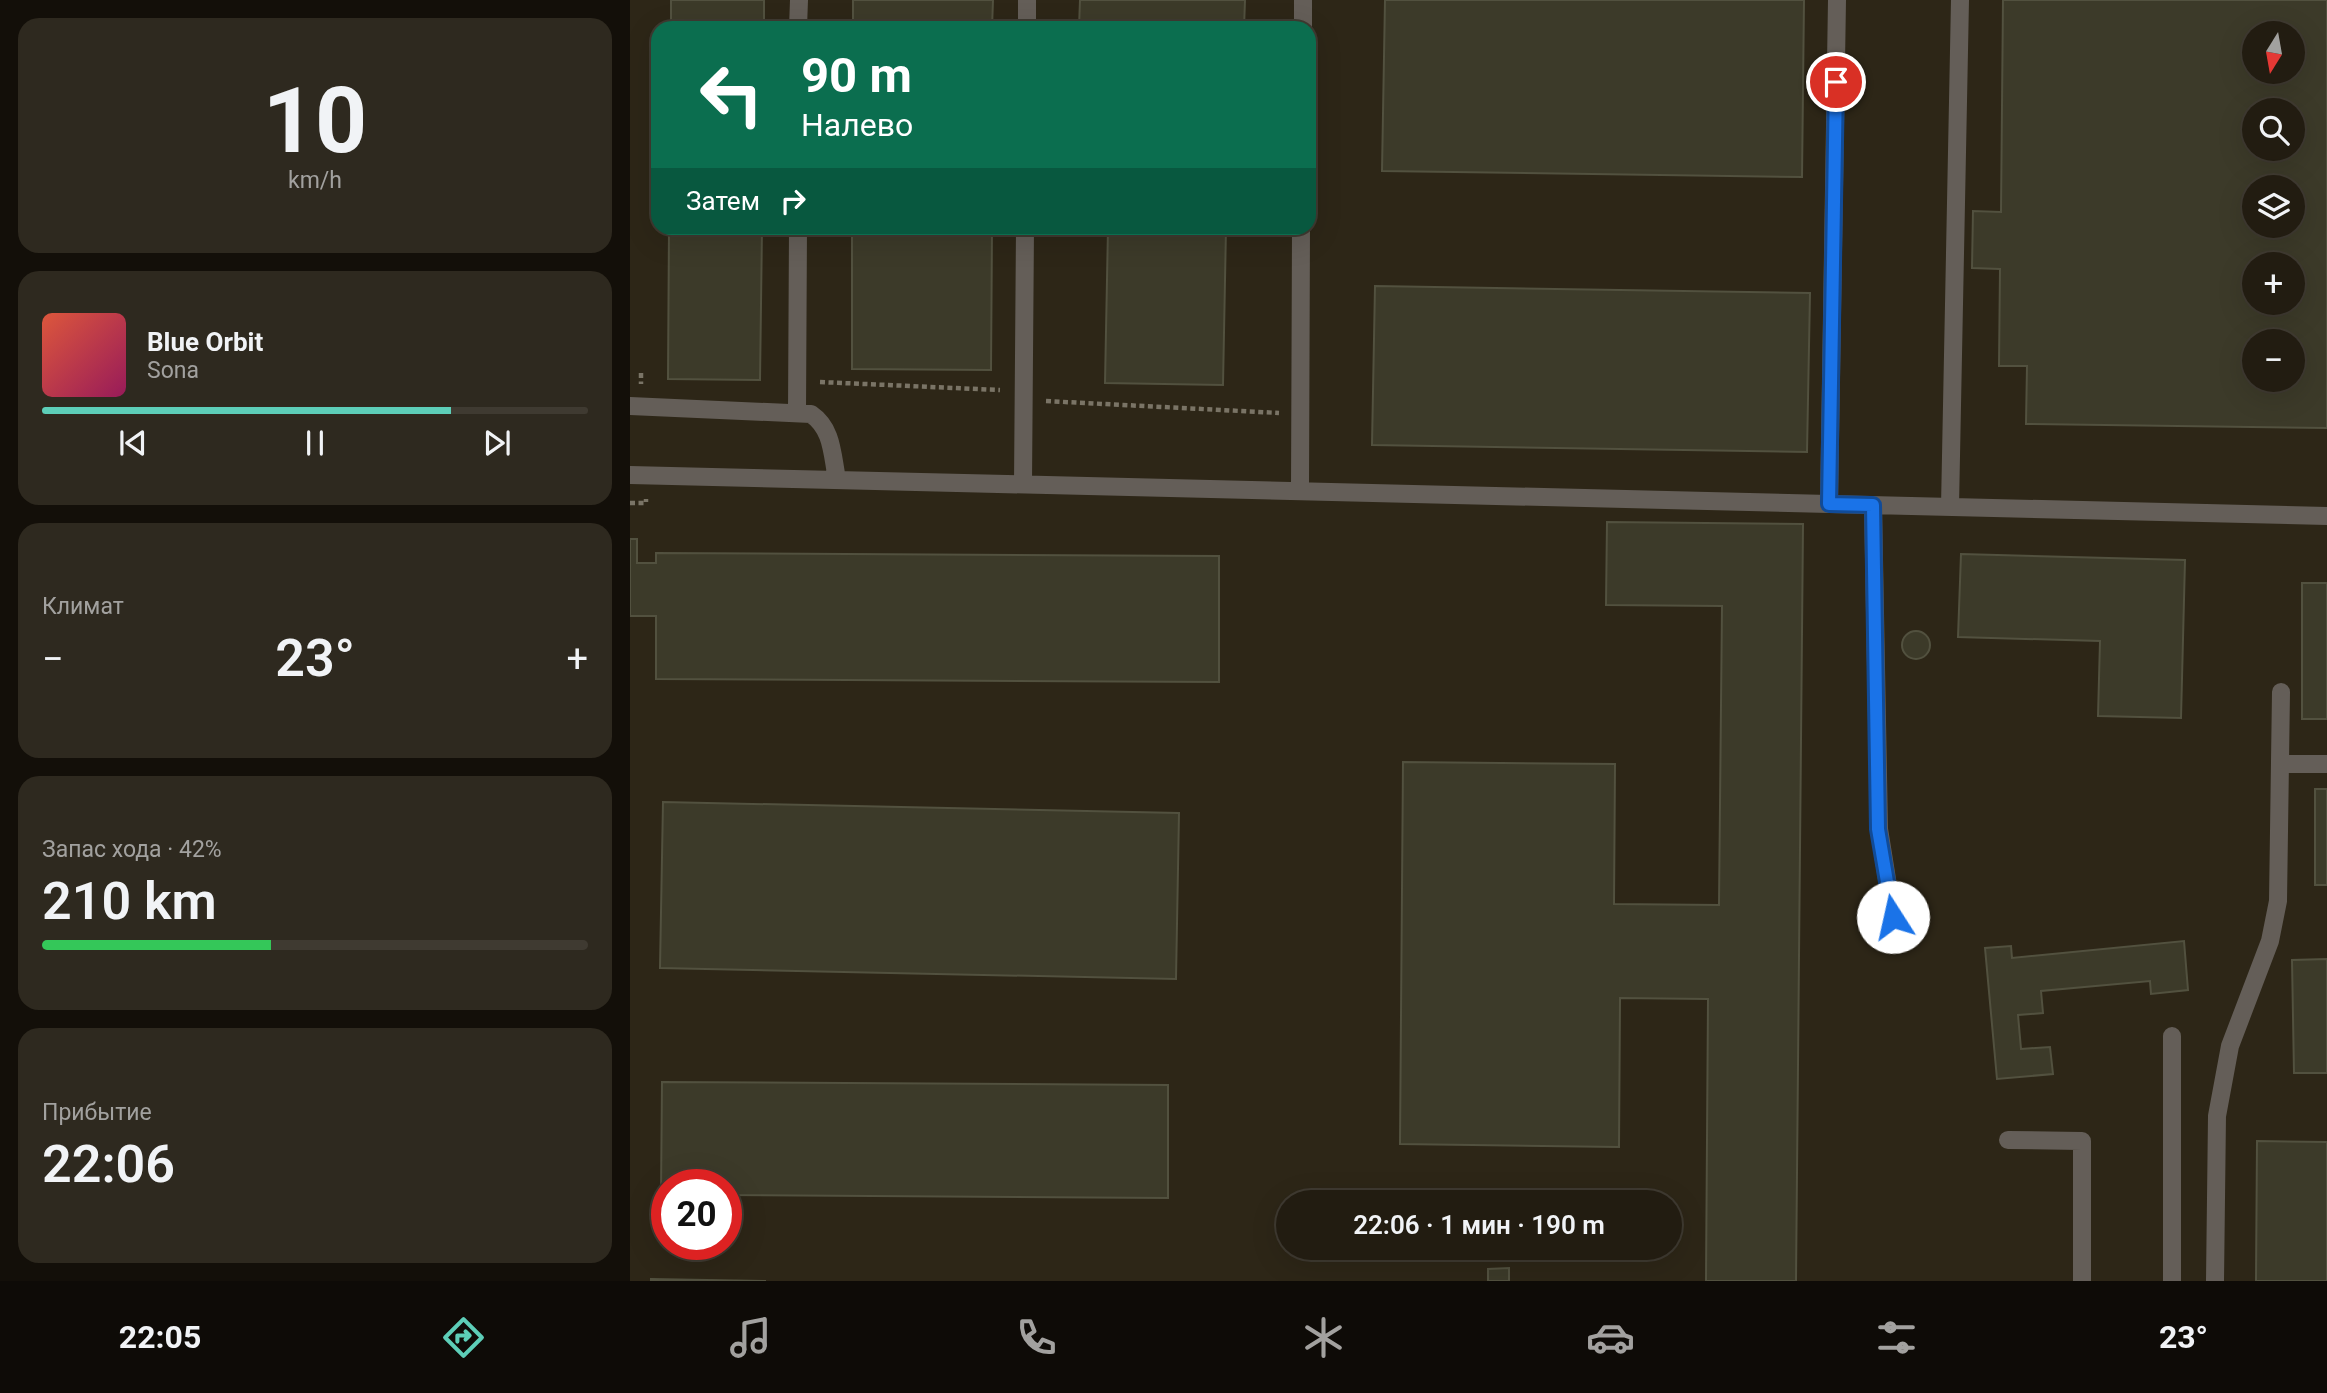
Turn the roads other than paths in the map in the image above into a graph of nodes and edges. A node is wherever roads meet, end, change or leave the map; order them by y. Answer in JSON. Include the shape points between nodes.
{"nodes":[{"id":1,"x":799,"y":0,"type":"edge"},
{"id":2,"x":1027,"y":0,"type":"edge"},
{"id":3,"x":1303,"y":0,"type":"edge"},
{"id":4,"x":1837,"y":0,"type":"edge"},
{"id":5,"x":1960,"y":0,"type":"edge"},
{"id":6,"x":798,"y":21,"type":"edge"},
{"id":7,"x":1027,"y":21,"type":"edge"},
{"id":8,"x":1303,"y":21,"type":"edge"},
{"id":9,"x":797,"y":235,"type":"edge"},
{"id":10,"x":1025,"y":235,"type":"edge"},
{"id":11,"x":1301,"y":235,"type":"edge"},
{"id":12,"x":630,"y":406,"type":"edge"},
{"id":13,"x":797,"y":412,"type":"junction"},
{"id":14,"x":630,"y":475,"type":"edge"},
{"id":15,"x":837,"y":479,"type":"junction"},
{"id":16,"x":1023,"y":484,"type":"junction"},
{"id":17,"x":1300,"y":490,"type":"junction"},
{"id":18,"x":1829,"y":504,"type":"junction"},
{"id":19,"x":1873,"y":505,"type":"junction"},
{"id":20,"x":1950,"y":507,"type":"junction"},
{"id":21,"x":2327,"y":516,"type":"edge"},
{"id":22,"x":2281,"y":692,"type":"dead end"},
{"id":23,"x":2280,"y":764,"type":"junction"},
{"id":24,"x":2327,"y":764,"type":"edge"},
{"id":25,"x":1893,"y":917,"type":"dead end"},
{"id":26,"x":2172,"y":1036,"type":"dead end"},
{"id":27,"x":2008,"y":1140,"type":"dead end"},
{"id":28,"x":2082,"y":1281,"type":"edge"},
{"id":29,"x":2172,"y":1281,"type":"edge"},
{"id":30,"x":2215,"y":1281,"type":"edge"}],
"edges":[{"from":1,"to":6,"type":"lane"},
{"from":2,"to":7,"type":"lane"},
{"from":3,"to":8,"type":"lane"},
{"from":4,"to":18,"type":"lane"},
{"from":5,"to":20,"type":"lane"},
{"from":9,"to":13,"type":"lane"},
{"from":10,"to":16,"type":"lane"},
{"from":11,"to":17,"type":"lane"},
{"from":12,"to":13,"type":"lane"},
{"from":13,"to":15,"type":"lane","via":[[821,420]]},
{"from":14,"to":15,"type":"lane"},
{"from":15,"to":16,"type":"lane"},
{"from":16,"to":17,"type":"lane"},
{"from":17,"to":18,"type":"lane"},
{"from":18,"to":19,"type":"lane"},
{"from":19,"to":20,"type":"lane"},
{"from":19,"to":25,"type":"lane","via":[[1878,829]]},
{"from":20,"to":21,"type":"lane"},
{"from":22,"to":23,"type":"lane"},
{"from":23,"to":24,"type":"lane"},
{"from":23,"to":30,"type":"lane","via":[[2278,901],[2270,941],[2230,1046],[2217,1116]]},
{"from":26,"to":29,"type":"lane"},
{"from":27,"to":28,"type":"lane","via":[[2082,1141]]}]}
